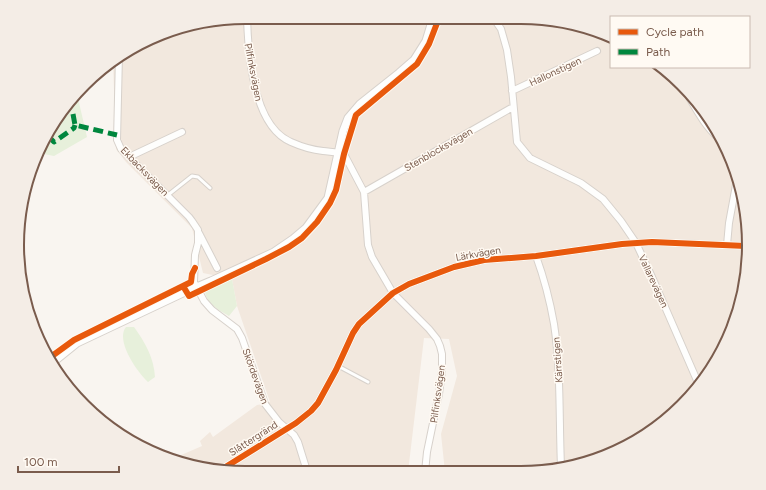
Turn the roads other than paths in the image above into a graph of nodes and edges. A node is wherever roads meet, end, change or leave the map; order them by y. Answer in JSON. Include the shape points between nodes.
{"nodes":[{"id":1,"x":247,"y":24,"type":"edge"},
{"id":2,"x":431,"y":24,"type":"edge"},
{"id":3,"x":498,"y":24,"type":"edge"},
{"id":4,"x":597,"y":51,"type":"dead end"},
{"id":5,"x":119,"y":63,"type":"edge"},
{"id":6,"x":512,"y":91,"type":"junction"},
{"id":7,"x":513,"y":107,"type":"junction"},
{"id":8,"x":699,"y":114,"type":"edge"},
{"id":9,"x":710,"y":131,"type":"edge"},
{"id":10,"x":182,"y":132,"type":"dead end"},
{"id":11,"x":338,"y":152,"type":"junction"},
{"id":12,"x":129,"y":157,"type":"junction"},
{"id":13,"x":210,"y":188,"type":"dead end"},
{"id":14,"x":735,"y":191,"type":"edge"},
{"id":15,"x":364,"y":192,"type":"junction"},
{"id":16,"x":168,"y":196,"type":"junction"},
{"id":17,"x":198,"y":230,"type":"junction"},
{"id":18,"x":636,"y":243,"type":"junction"},
{"id":19,"x":727,"y":245,"type":"junction"},
{"id":20,"x":742,"y":246,"type":"edge"},
{"id":21,"x":536,"y":256,"type":"junction"},
{"id":22,"x":217,"y":268,"type":"dead end"},
{"id":23,"x":196,"y":287,"type":"junction"},
{"id":24,"x":393,"y":293,"type":"junction"},
{"id":25,"x":56,"y":360,"type":"edge"},
{"id":26,"x":338,"y":366,"type":"junction"},
{"id":27,"x":696,"y":380,"type":"edge"},
{"id":28,"x":368,"y":382,"type":"dead end"},
{"id":29,"x":286,"y":428,"type":"junction"},
{"id":30,"x":561,"y":462,"type":"edge"},
{"id":31,"x":230,"y":465,"type":"edge"},
{"id":32,"x":305,"y":466,"type":"edge"},
{"id":33,"x":426,"y":466,"type":"edge"}],
"edges":[{"from":1,"to":11,"type":"street","name":"Pilfinksvägen","via":[[254,80],[264,115],[272,127],[290,142],[322,151]]},
{"from":2,"to":11,"type":"street","via":[[426,41],[414,60],[353,111],[343,131]]},
{"from":3,"to":6,"type":"street","name":"Vallarevägen","via":[[507,50]]},
{"from":4,"to":6,"type":"street","name":"Hallonstigen"},
{"from":5,"to":12,"type":"street","name":"Ekbacksvägen","via":[[117,140]]},
{"from":6,"to":7,"type":"street","name":"Vallarevägen"},
{"from":7,"to":15,"type":"street","name":"Stenblocksvägen"},
{"from":7,"to":18,"type":"street","name":"Vallarevägen","via":[[517,142],[530,158],[581,183],[603,199]]},
{"from":8,"to":9,"type":"street"},
{"from":10,"to":12,"type":"street"},
{"from":11,"to":15,"type":"street","name":"Pilfinksvägen","via":[[344,154],[348,160]]},
{"from":11,"to":23,"type":"street","via":[[328,198],[306,228],[274,252]]},
{"from":12,"to":16,"type":"street","name":"Ekbacksvägen"},
{"from":13,"to":16,"type":"lane","via":[[198,177],[192,176]]},
{"from":14,"to":19,"type":"street"},
{"from":15,"to":24,"type":"street","name":"Pilfinksvägen","via":[[368,244]]},
{"from":16,"to":17,"type":"street","name":"Ekbacksvägen"},
{"from":17,"to":22,"type":"street","name":"Ekbacksvägen"},
{"from":17,"to":23,"type":"street","via":[[194,282]]},
{"from":18,"to":19,"type":"street","name":"Lärkvägen"},
{"from":18,"to":21,"type":"street","name":"Lärkvägen"},
{"from":18,"to":27,"type":"street","name":"Vallarevägen"},
{"from":19,"to":20,"type":"street","name":"Lärkvägen"},
{"from":21,"to":24,"type":"street","name":"Lärkvägen","via":[[494,259],[460,266],[422,278]]},
{"from":21,"to":30,"type":"street","name":"Kärrstigen","via":[[554,324],[558,362]]},
{"from":23,"to":25,"type":"street","via":[[77,343]]},
{"from":23,"to":29,"type":"street","name":"Skördevägen","via":[[212,310],[237,329],[265,404],[271,414]]},
{"from":24,"to":26,"type":"street","name":"Lärkvägen","via":[[359,324]]},
{"from":24,"to":33,"type":"street","name":"Pilfinksvägen","via":[[437,338],[442,354],[439,394]]},
{"from":26,"to":28,"type":"lane"},
{"from":26,"to":29,"type":"street","name":"Lärkvägen","via":[[318,403],[302,419]]},
{"from":29,"to":31,"type":"street","name":"Slåttergränd"},
{"from":29,"to":32,"type":"street","name":"Skördevägen","via":[[298,442]]}]}
